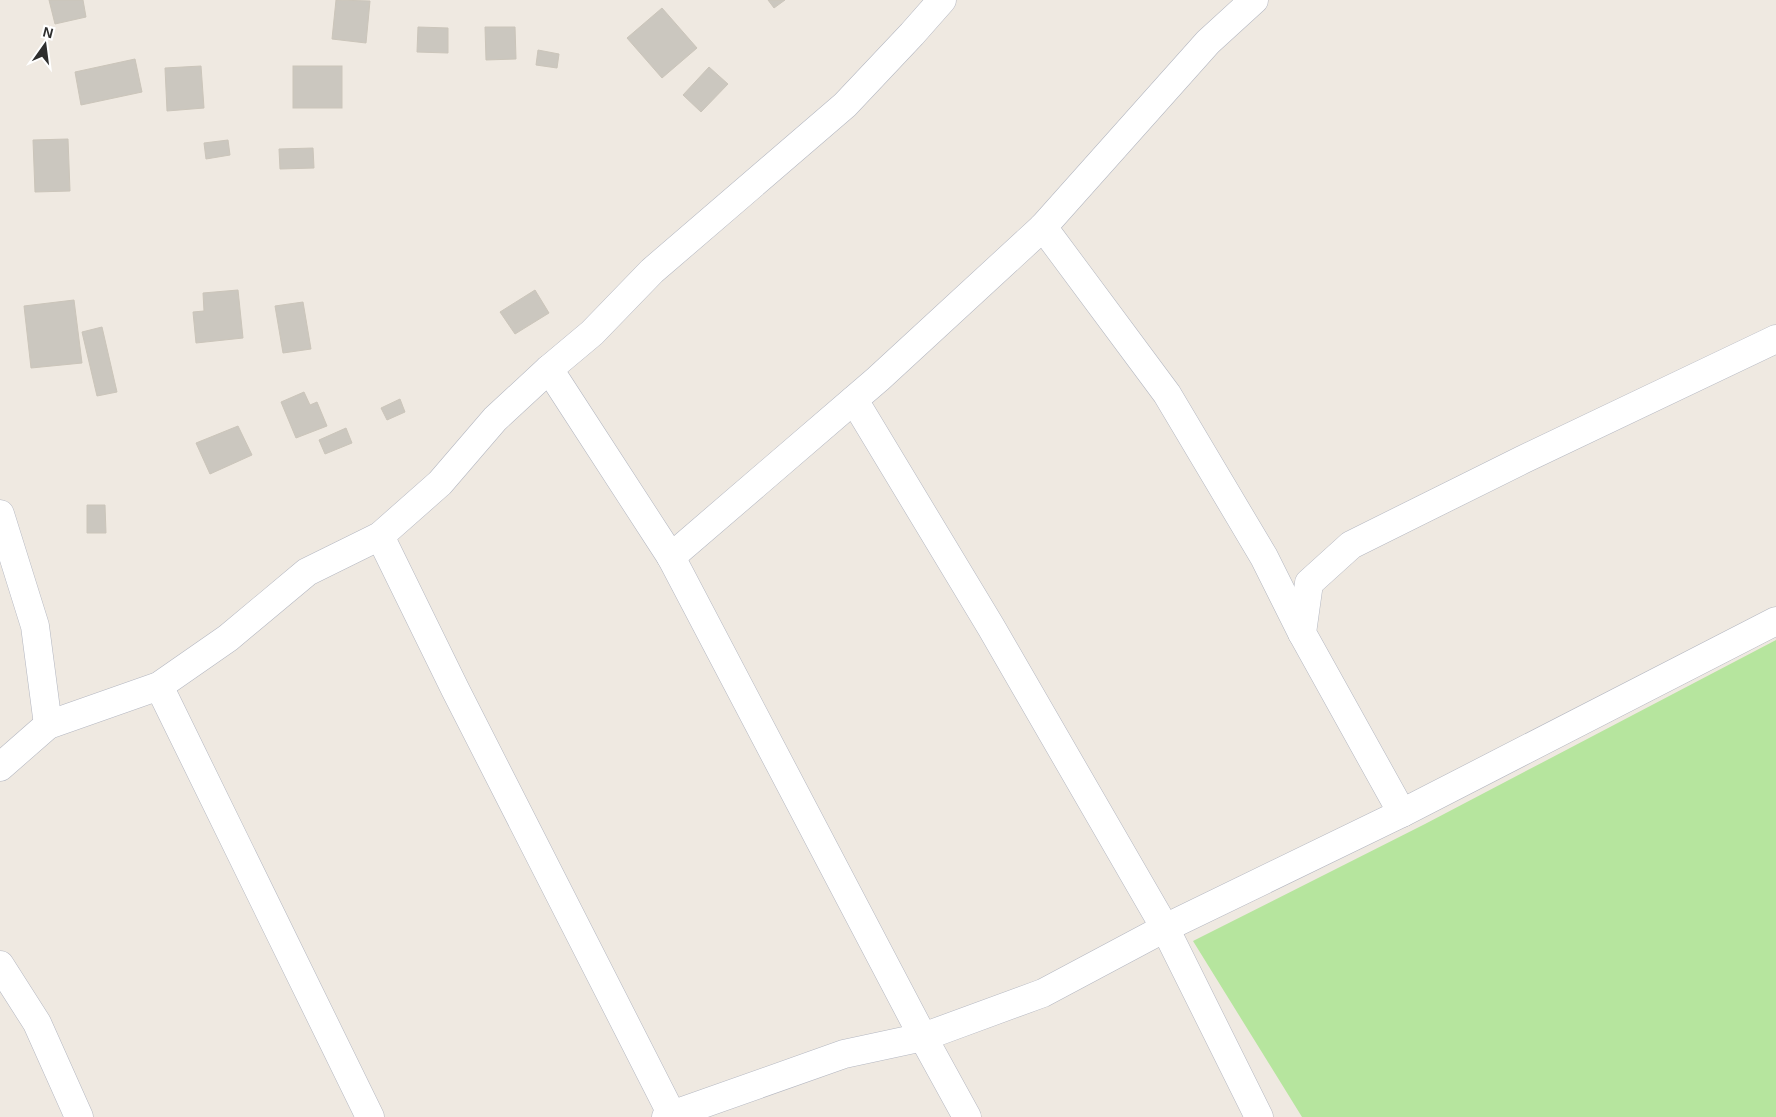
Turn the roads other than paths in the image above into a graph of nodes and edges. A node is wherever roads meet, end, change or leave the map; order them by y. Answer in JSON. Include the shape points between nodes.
{"nodes":[{"id":1,"x":942,"y":0,"type":"edge"},
{"id":2,"x":1250,"y":1,"type":"edge"},
{"id":3,"x":1043,"y":227,"type":"junction"},
{"id":4,"x":1776,"y":339,"type":"edge"},
{"id":5,"x":549,"y":369,"type":"junction"},
{"id":6,"x":854,"y":400,"type":"junction"},
{"id":7,"x":0,"y":514,"type":"edge"},
{"id":8,"x":380,"y":536,"type":"junction"},
{"id":9,"x":672,"y":557,"type":"junction"},
{"id":10,"x":1776,"y":621,"type":"edge"},
{"id":11,"x":1302,"y":633,"type":"junction"},
{"id":12,"x":158,"y":686,"type":"junction"},
{"id":13,"x":48,"y":725,"type":"junction"},
{"id":14,"x":0,"y":767,"type":"edge"},
{"id":15,"x":1402,"y":813,"type":"junction"},
{"id":16,"x":1165,"y":928,"type":"junction"},
{"id":17,"x":0,"y":965,"type":"edge"},
{"id":18,"x":923,"y":1037,"type":"junction"},
{"id":19,"x":670,"y":1116,"type":"edge"},
{"id":20,"x":79,"y":1117,"type":"edge"},
{"id":21,"x":370,"y":1117,"type":"edge"},
{"id":22,"x":967,"y":1117,"type":"edge"},
{"id":23,"x":1259,"y":1117,"type":"edge"}],
"edges":[{"from":1,"to":5,"type":"street","via":[[844,105],[652,271],[592,333]]},
{"from":2,"to":3,"type":"street","via":[[1208,42]]},
{"from":3,"to":6,"type":"street"},
{"from":3,"to":11,"type":"street","via":[[1167,394],[1264,557]]},
{"from":4,"to":11,"type":"street","via":[[1351,545],[1309,583]]},
{"from":5,"to":8,"type":"street","via":[[494,419],[440,483]]},
{"from":5,"to":9,"type":"street"},
{"from":6,"to":9,"type":"street"},
{"from":6,"to":16,"type":"street","via":[[992,627]]},
{"from":7,"to":13,"type":"street","via":[[35,626]]},
{"from":8,"to":12,"type":"street","via":[[307,572],[228,638]]},
{"from":8,"to":19,"type":"street"},
{"from":9,"to":18,"type":"street"},
{"from":10,"to":15,"type":"street"},
{"from":11,"to":15,"type":"street"},
{"from":12,"to":13,"type":"street"},
{"from":12,"to":21,"type":"street"},
{"from":13,"to":14,"type":"street"},
{"from":15,"to":16,"type":"street"},
{"from":16,"to":18,"type":"street","via":[[1043,993]]},
{"from":16,"to":23,"type":"street"},
{"from":17,"to":20,"type":"street","via":[[38,1023]]},
{"from":18,"to":19,"type":"street","via":[[844,1054]]},
{"from":18,"to":22,"type":"street"}]}
